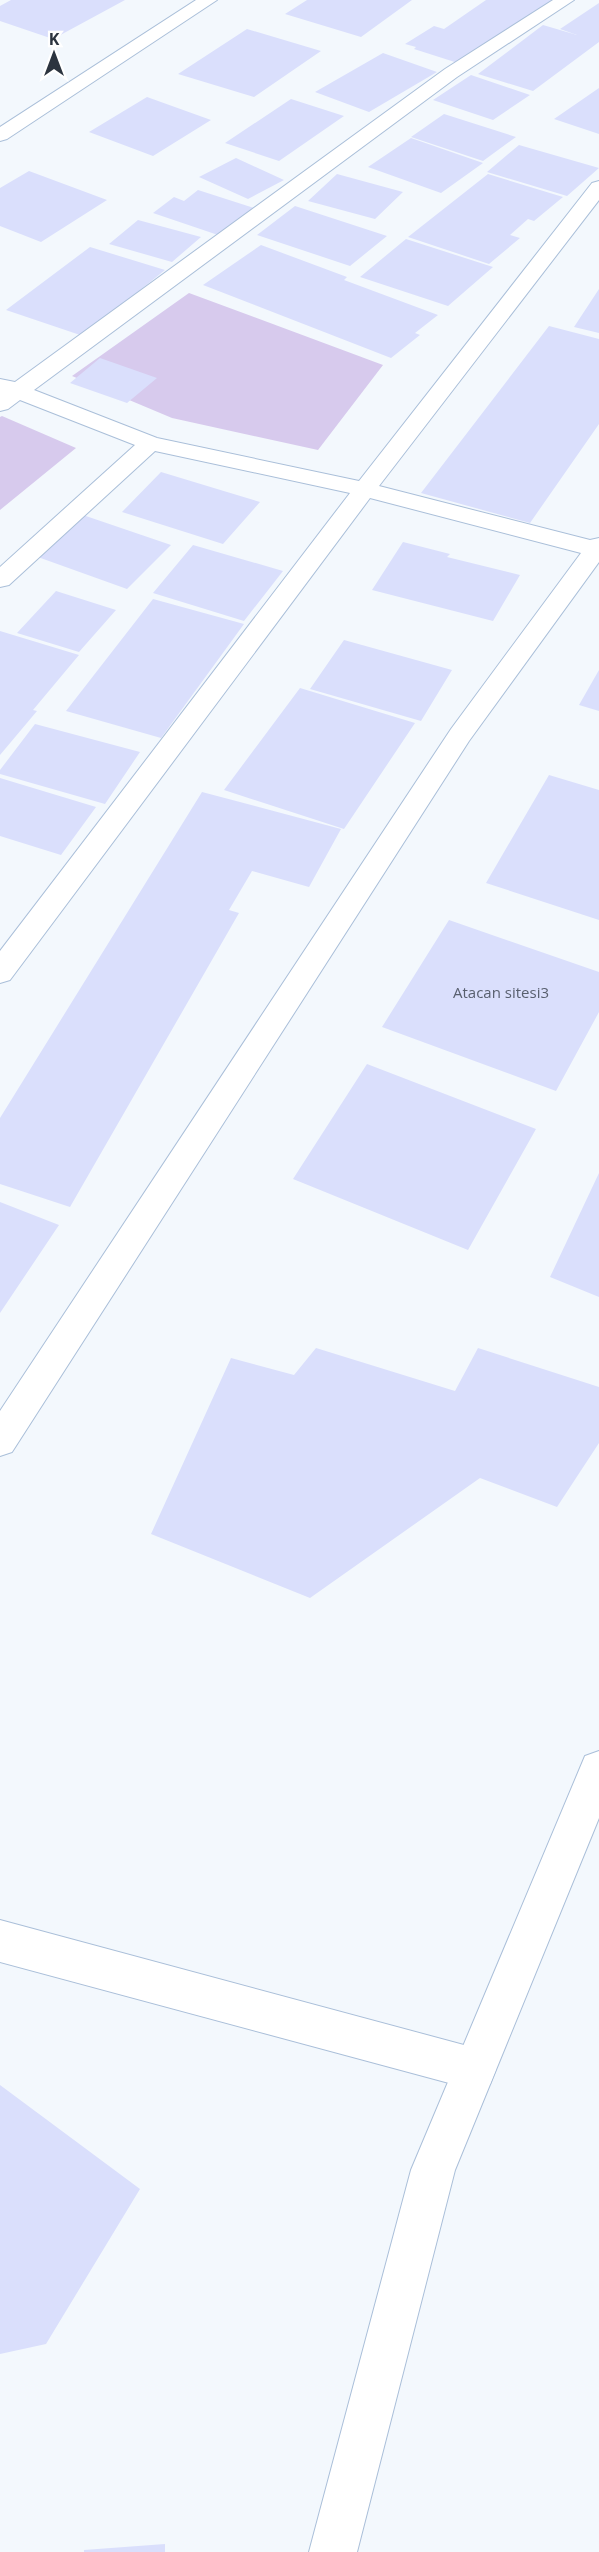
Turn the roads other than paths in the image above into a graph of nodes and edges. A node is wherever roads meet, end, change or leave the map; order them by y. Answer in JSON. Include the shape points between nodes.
{"nodes":[{"id":1,"x":208,"y":0,"type":"edge"},
{"id":2,"x":565,"y":0,"type":"edge"},
{"id":3,"x":0,"y":135,"type":"edge"},
{"id":4,"x":599,"y":187,"type":"edge"},
{"id":5,"x":9,"y":388,"type":"edge"},
{"id":6,"x":0,"y":404,"type":"edge"},
{"id":7,"x":150,"y":443,"type":"junction"},
{"id":8,"x":363,"y":489,"type":"junction"},
{"id":9,"x":597,"y":547,"type":"edge"},
{"id":10,"x":588,"y":577,"type":"edge"},
{"id":11,"x":0,"y":580,"type":"edge"},
{"id":12,"x":0,"y":972,"type":"edge"},
{"id":13,"x":0,"y":1441,"type":"edge"},
{"id":14,"x":599,"y":1770,"type":"edge"},
{"id":15,"x":0,"y":1941,"type":"edge"},
{"id":16,"x":475,"y":2069,"type":"junction"},
{"id":17,"x":333,"y":2552,"type":"edge"}],
"edges":[{"from":1,"to":3,"type":"street"},
{"from":2,"to":5,"type":"street","via":[[451,73]]},
{"from":4,"to":8,"type":"street"},
{"from":5,"to":6,"type":"street"},
{"from":5,"to":7,"type":"street"},
{"from":7,"to":8,"type":"street"},
{"from":7,"to":11,"type":"street"},
{"from":8,"to":9,"type":"street"},
{"from":8,"to":12,"type":"street"},
{"from":9,"to":10,"type":"street"},
{"from":10,"to":13,"type":"street","via":[[460,735]]},
{"from":14,"to":16,"type":"street"},
{"from":15,"to":16,"type":"street"},
{"from":16,"to":17,"type":"street","via":[[433,2170]]}]}
